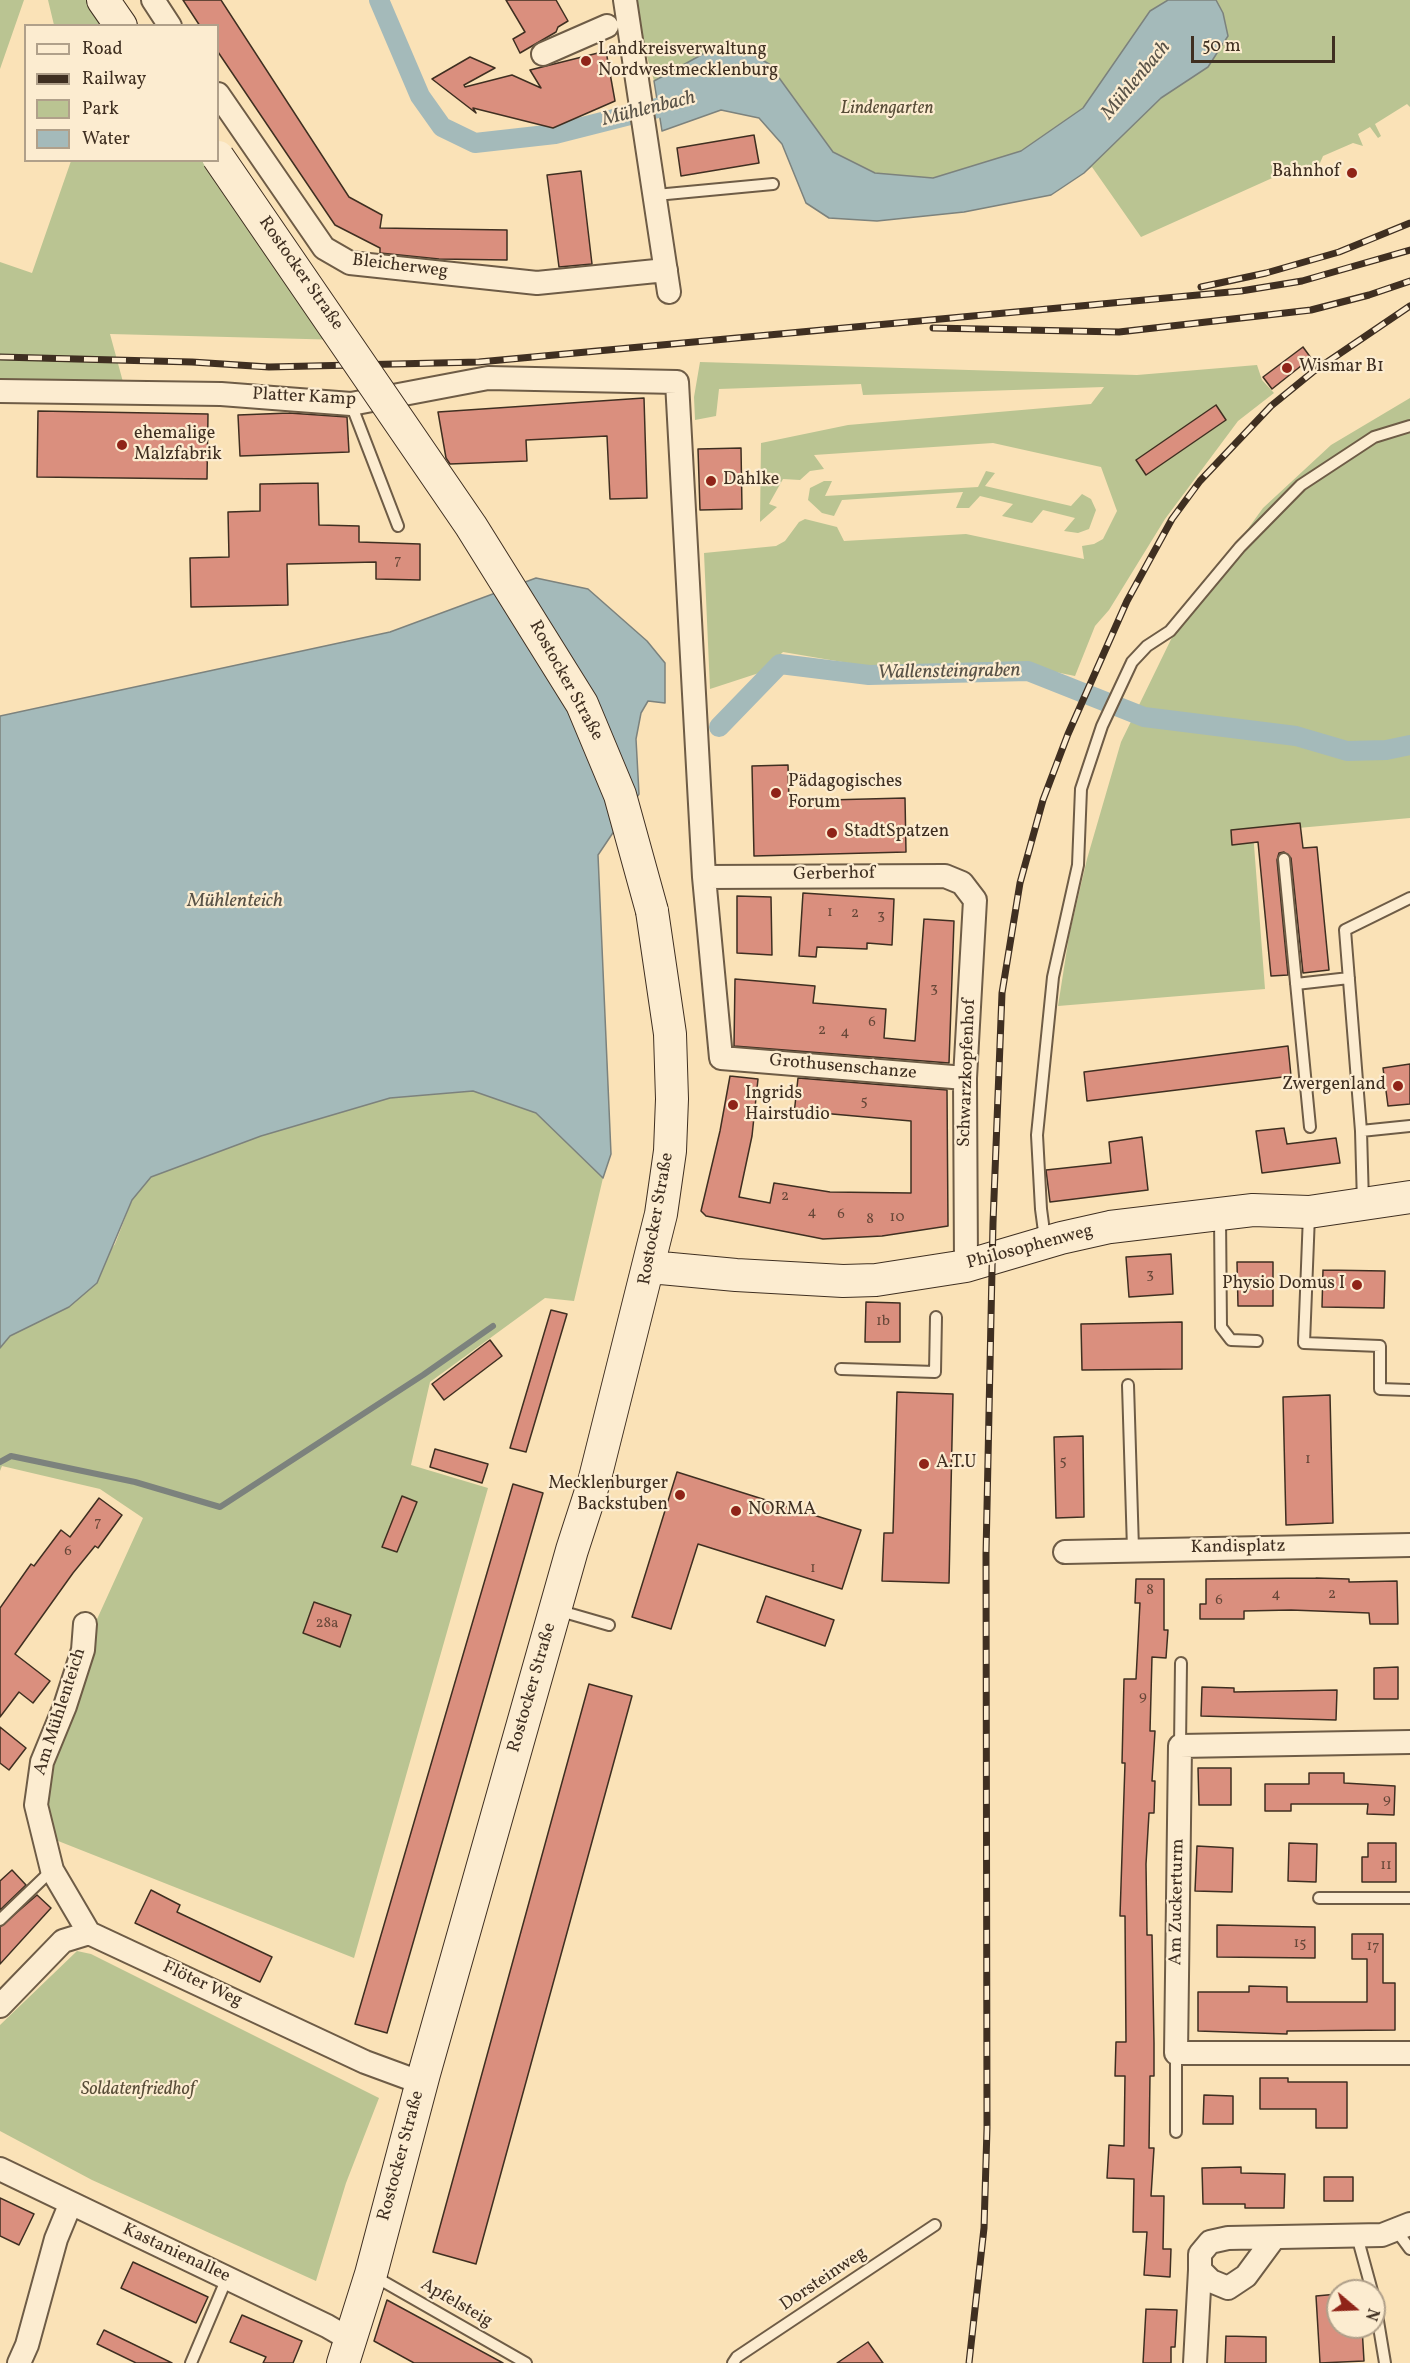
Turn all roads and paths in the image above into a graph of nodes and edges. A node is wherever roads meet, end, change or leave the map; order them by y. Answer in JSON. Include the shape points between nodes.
{"nodes":[{"id":1,"x":103,"y":0,"type":"edge"},
{"id":2,"x":153,"y":0,"type":"edge"},
{"id":3,"x":625,"y":0,"type":"edge"},
{"id":4,"x":120,"y":24,"type":"edge"},
{"id":5,"x":169,"y":24,"type":"edge"},
{"id":6,"x":607,"y":26,"type":"dead end"},
{"id":7,"x":543,"y":54,"type":"dead end"},
{"id":8,"x":219,"y":95,"type":"edge"},
{"id":9,"x":219,"y":159,"type":"edge"},
{"id":10,"x":773,"y":184,"type":"dead end"},
{"id":11,"x":656,"y":195,"type":"junction"},
{"id":12,"x":666,"y":270,"type":"junction"},
{"id":13,"x":669,"y":292,"type":"dead end"},
{"id":14,"x":0,"y":391,"type":"edge"},
{"id":15,"x":351,"y":404,"type":"junction"},
{"id":16,"x":1410,"y":426,"type":"edge"},
{"id":17,"x":398,"y":526,"type":"dead end"},
{"id":18,"x":1284,"y":859,"type":"dead end"},
{"id":19,"x":704,"y":877,"type":"junction"},
{"id":20,"x":962,"y":884,"type":"joint"},
{"id":21,"x":1410,"y":898,"type":"edge"},
{"id":22,"x":1349,"y":978,"type":"junction"},
{"id":23,"x":1296,"y":984,"type":"junction"},
{"id":24,"x":965,"y":1078,"type":"junction"},
{"id":25,"x":1410,"y":1126,"type":"edge"},
{"id":26,"x":1310,"y":1127,"type":"dead end"},
{"id":27,"x":1361,"y":1131,"type":"junction"},
{"id":28,"x":1410,"y":1197,"type":"edge"},
{"id":29,"x":1363,"y":1203,"type":"junction"},
{"id":30,"x":1309,"y":1212,"type":"junction"},
{"id":31,"x":1220,"y":1214,"type":"junction"},
{"id":32,"x":1046,"y":1243,"type":"junction"},
{"id":33,"x":966,"y":1266,"type":"junction"},
{"id":34,"x":650,"y":1267,"type":"junction"},
{"id":35,"x":936,"y":1317,"type":"dead end"},
{"id":36,"x":1257,"y":1341,"type":"dead end"},
{"id":37,"x":841,"y":1369,"type":"dead end"},
{"id":38,"x":1128,"y":1385,"type":"dead end"},
{"id":39,"x":1410,"y":1390,"type":"edge"},
{"id":40,"x":1410,"y":1545,"type":"edge"},
{"id":41,"x":1133,"y":1550,"type":"junction"},
{"id":42,"x":1065,"y":1552,"type":"dead end"},
{"id":43,"x":555,"y":1610,"type":"junction"},
{"id":44,"x":85,"y":1624,"type":"dead end"},
{"id":45,"x":609,"y":1625,"type":"dead end"},
{"id":46,"x":1181,"y":1663,"type":"dead end"},
{"id":47,"x":1410,"y":1742,"type":"edge"},
{"id":48,"x":1180,"y":1746,"type":"junction"},
{"id":49,"x":52,"y":1870,"type":"junction"},
{"id":50,"x":1319,"y":1898,"type":"dead end"},
{"id":51,"x":1410,"y":1898,"type":"edge"},
{"id":52,"x":0,"y":1920,"type":"edge"},
{"id":53,"x":89,"y":1933,"type":"junction"},
{"id":54,"x":0,"y":2006,"type":"edge"},
{"id":55,"x":1176,"y":2053,"type":"junction"},
{"id":56,"x":1410,"y":2053,"type":"edge"},
{"id":57,"x":422,"y":2084,"type":"junction"},
{"id":58,"x":1176,"y":2132,"type":"dead end"},
{"id":59,"x":0,"y":2169,"type":"edge"},
{"id":60,"x":70,"y":2205,"type":"junction"},
{"id":61,"x":935,"y":2225,"type":"dead end"},
{"id":62,"x":1403,"y":2227,"type":"edge"},
{"id":63,"x":1358,"y":2236,"type":"junction"},
{"id":64,"x":1274,"y":2238,"type":"junction"},
{"id":65,"x":1410,"y":2249,"type":"edge"},
{"id":66,"x":1200,"y":2270,"type":"junction"},
{"id":67,"x":371,"y":2274,"type":"junction"},
{"id":68,"x":227,"y":2278,"type":"junction"},
{"id":69,"x":1369,"y":2279,"type":"edge"},
{"id":70,"x":1381,"y":2339,"type":"edge"},
{"id":71,"x":348,"y":2354,"type":"edge"},
{"id":72,"x":19,"y":2363,"type":"edge"},
{"id":73,"x":191,"y":2363,"type":"edge"},
{"id":74,"x":526,"y":2363,"type":"edge"},
{"id":75,"x":733,"y":2363,"type":"edge"},
{"id":76,"x":1195,"y":2363,"type":"edge"},
{"id":77,"x":1385,"y":2363,"type":"edge"}],
"edges":[{"from":1,"to":4,"type":"main road"},
{"from":2,"to":5,"type":"street"},
{"from":3,"to":11,"type":"street"},
{"from":6,"to":7,"type":"street"},
{"from":8,"to":12,"type":"street","name":"Bleicherweg","via":[[324,248],[350,263],[537,283]]},
{"from":9,"to":34,"type":"main road","name":"Rostocker Straße","bridge":true,"via":[[471,526],[582,704],[620,795],[652,911],[670,1034],[672,1099],[667,1181]]},
{"from":10,"to":11,"type":"lane"},
{"from":11,"to":12,"type":"street"},
{"from":12,"to":13,"type":"street"},
{"from":14,"to":15,"type":"street","name":"Platter Kamp","via":[[221,394]]},
{"from":15,"to":17,"type":"lane"},
{"from":15,"to":19,"type":"street","name":"Platter Kamp","via":[[488,378],[677,382]]},
{"from":16,"to":32,"type":"lane","via":[[1374,437],[1301,485],[1240,547],[1170,631],[1132,662],[1102,726],[1081,789],[1078,865],[1053,977],[1046,1041],[1037,1135]]},
{"from":18,"to":23,"type":"lane"},
{"from":19,"to":20,"type":"street","name":"Gerberhof","via":[[912,874],[945,876]]},
{"from":19,"to":24,"type":"street","name":"Grothusenschanze","via":[[721,1058]]},
{"from":20,"to":24,"type":"street","name":"Schwarzkopfenhof","via":[[975,900]]},
{"from":21,"to":22,"type":"lane","via":[[1345,930]]},
{"from":22,"to":23,"type":"lane"},
{"from":22,"to":27,"type":"lane"},
{"from":23,"to":26,"type":"lane"},
{"from":24,"to":33,"type":"street","name":"Schwarzkopfenhof"},
{"from":25,"to":27,"type":"lane"},
{"from":27,"to":29,"type":"lane"},
{"from":28,"to":29,"type":"main road","name":"Philosophenweg"},
{"from":29,"to":30,"type":"main road","name":"Philosophenweg"},
{"from":30,"to":31,"type":"main road","name":"Philosophenweg","via":[[1253,1210]]},
{"from":30,"to":39,"type":"lane","via":[[1304,1343],[1380,1346],[1380,1389]]},
{"from":31,"to":32,"type":"main road","name":"Philosophenweg","via":[[1110,1227]]},
{"from":31,"to":36,"type":"lane","via":[[1221,1327],[1230,1340]]},
{"from":32,"to":33,"type":"main road","name":"Philosophenweg"},
{"from":33,"to":34,"type":"main road","name":"Philosophenweg","via":[[876,1280],[843,1281]]},
{"from":34,"to":43,"type":"main road","name":"Rostocker Straße"},
{"from":35,"to":37,"type":"lane","via":[[935,1372]]},
{"from":38,"to":41,"type":"lane"},
{"from":40,"to":41,"type":"street","name":"Kandisplatz"},
{"from":41,"to":42,"type":"street","name":"Kandisplatz"},
{"from":43,"to":45,"type":"lane"},
{"from":43,"to":57,"type":"main road","name":"Rostocker Straße"},
{"from":44,"to":49,"type":"street","name":"Am Mühlenteich","via":[[83,1650],[40,1773],[36,1805]]},
{"from":46,"to":48,"type":"lane"},
{"from":47,"to":48,"type":"street"},
{"from":48,"to":55,"type":"street","name":"Am Zuckerturm"},
{"from":49,"to":52,"type":"lane"},
{"from":49,"to":53,"type":"street","name":"Am Mühlenteich"},
{"from":50,"to":51,"type":"lane"},
{"from":53,"to":54,"type":"street","via":[[63,1941]]},
{"from":53,"to":57,"type":"street","name":"Flöter Weg","via":[[365,2062]]},
{"from":55,"to":56,"type":"street"},
{"from":55,"to":58,"type":"lane"},
{"from":57,"to":67,"type":"main road","name":"Rostocker Straße"},
{"from":59,"to":60,"type":"street","name":"Kastanienallee"},
{"from":60,"to":68,"type":"street","name":"Kastanienallee"},
{"from":60,"to":72,"type":"street"},
{"from":61,"to":75,"type":"lane","name":"Dorsteinweg"},
{"from":62,"to":63,"type":"street","via":[[1382,2235]]},
{"from":62,"to":65,"type":"lane"},
{"from":63,"to":64,"type":"street"},
{"from":63,"to":69,"type":"lane"},
{"from":64,"to":66,"type":"street","via":[[1210,2242],[1200,2254]]},
{"from":64,"to":66,"type":"street","via":[[1246,2276],[1228,2288],[1211,2281]]},
{"from":66,"to":76,"type":"street"},
{"from":67,"to":71,"type":"main road","name":"Rostocker Straße"},
{"from":67,"to":74,"type":"lane","name":"Apfelsteig"},
{"from":68,"to":71,"type":"street","name":"Kastanienallee"},
{"from":68,"to":73,"type":"lane"},
{"from":70,"to":77,"type":"lane"}]}
